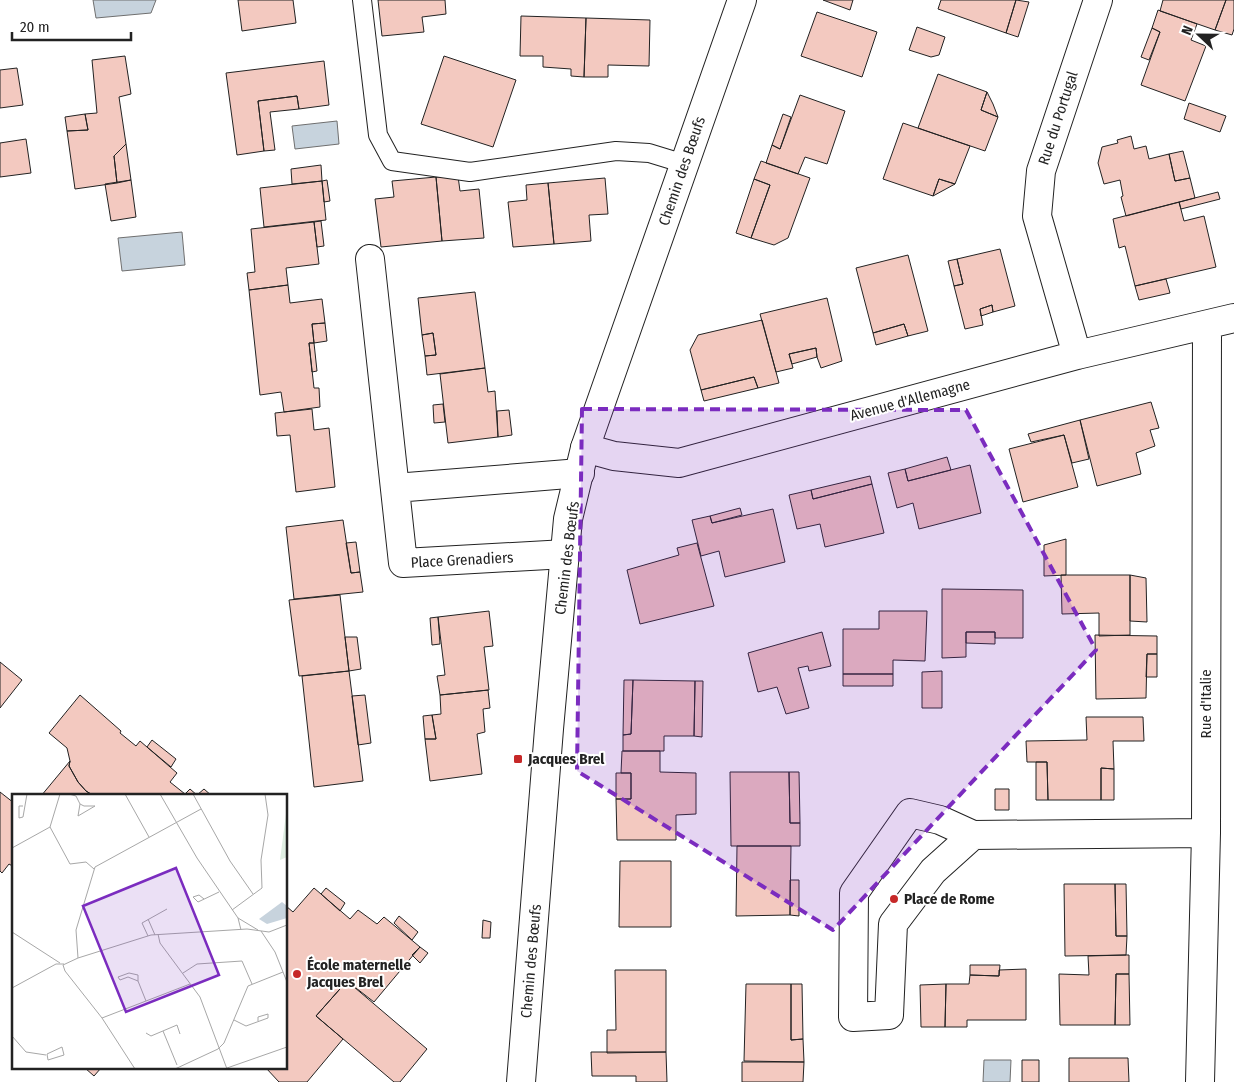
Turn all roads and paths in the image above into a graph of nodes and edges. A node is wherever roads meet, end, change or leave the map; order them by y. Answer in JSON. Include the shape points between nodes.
{"nodes":[{"id":1,"x":362,"y":0,"type":"edge"},
{"id":2,"x":742,"y":0,"type":"edge"},
{"id":3,"x":1098,"y":0,"type":"edge"},
{"id":4,"x":685,"y":164,"type":"junction"},
{"id":5,"x":370,"y":259,"type":"dead end"},
{"id":6,"x":1234,"y":318,"type":"edge"},
{"id":7,"x":1207,"y":326,"type":"junction"},
{"id":8,"x":1077,"y":355,"type":"junction"},
{"id":9,"x":583,"y":461,"type":"junction"},
{"id":10,"x":395,"y":488,"type":"junction"},
{"id":11,"x":566,"y":554,"type":"junction"},
{"id":12,"x":1206,"y":833,"type":"junction"},
{"id":13,"x":973,"y":835,"type":"junction"},
{"id":14,"x":522,"y":1082,"type":"edge"},
{"id":15,"x":1200,"y":1082,"type":"edge"}],
"edges":[{"from":1,"to":4,"type":"lane","via":[[378,135],[392,161],[470,172],[616,151],[650,153]]},
{"from":2,"to":4,"type":"street","name":"Chemin des Bœufs"},
{"from":3,"to":8,"type":"street","name":"Rue du Portugal","via":[[1040,171],[1038,216]]},
{"from":4,"to":9,"type":"street","name":"Chemin des Bœufs"},
{"from":5,"to":10,"type":"street","name":"Place Grenadiers"},
{"from":6,"to":7,"type":"street","name":"Avenue d'Allemagne"},
{"from":7,"to":8,"type":"street","name":"Avenue d'Allemagne"},
{"from":7,"to":12,"type":"street","name":"Rue d'Italie"},
{"from":8,"to":9,"type":"street","name":"Avenue d'Allemagne","via":[[679,463],[614,456]]},
{"from":9,"to":10,"type":"street"},
{"from":9,"to":11,"type":"street","name":"Chemin des Bœufs","via":[[568,519]]},
{"from":10,"to":11,"type":"street","name":"Place Grenadiers","via":[[403,563]]},
{"from":11,"to":14,"type":"street","name":"Chemin des Bœufs"},
{"from":12,"to":13,"type":"street"},
{"from":12,"to":15,"type":"street","name":"Rue d'Italie"},
{"from":13,"to":13,"type":"street","via":[[940,820],[910,813],[854,893],[853,1017],[889,1015],[893,924],[933,871]]}]}
